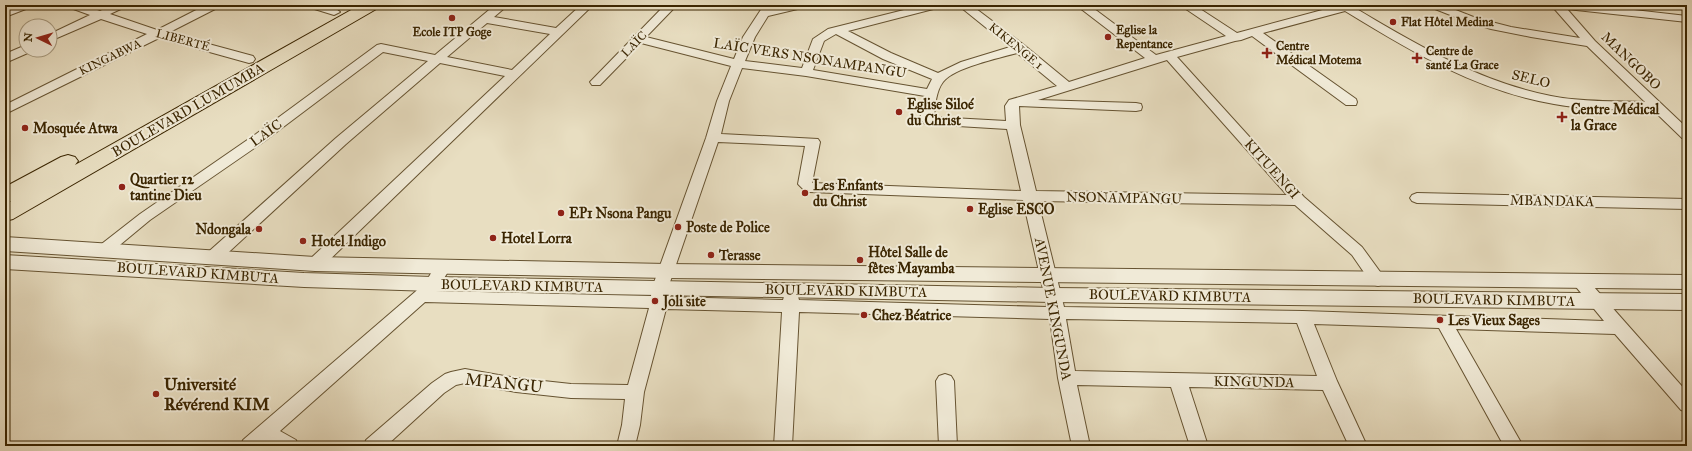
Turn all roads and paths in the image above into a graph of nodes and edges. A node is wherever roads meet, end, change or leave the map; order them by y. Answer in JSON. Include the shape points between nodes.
{"nodes":[{"id":1,"x":27,"y":5,"type":"edge"},
{"id":2,"x":72,"y":5,"type":"edge"},
{"id":3,"x":121,"y":5,"type":"edge"},
{"id":4,"x":215,"y":5,"type":"edge"},
{"id":5,"x":312,"y":5,"type":"edge"},
{"id":6,"x":372,"y":5,"type":"edge"},
{"id":7,"x":502,"y":5,"type":"edge"},
{"id":8,"x":587,"y":5,"type":"edge"},
{"id":9,"x":671,"y":5,"type":"edge"},
{"id":10,"x":802,"y":5,"type":"edge"},
{"id":11,"x":937,"y":5,"type":"edge"},
{"id":12,"x":964,"y":5,"type":"edge"},
{"id":13,"x":1082,"y":5,"type":"edge"},
{"id":14,"x":1186,"y":5,"type":"edge"},
{"id":15,"x":1434,"y":5,"type":"edge"},
{"id":16,"x":1557,"y":5,"type":"edge"},
{"id":17,"x":1560,"y":5,"type":"edge"},
{"id":18,"x":1350,"y":6,"type":"edge"},
{"id":19,"x":1596,"y":7,"type":"edge"},
{"id":20,"x":340,"y":8,"type":"edge"},
{"id":21,"x":767,"y":10,"type":"edge"},
{"id":22,"x":5,"y":14,"type":"edge"},
{"id":23,"x":100,"y":15,"type":"junction"},
{"id":24,"x":1687,"y":19,"type":"edge"},
{"id":25,"x":486,"y":20,"type":"junction"},
{"id":26,"x":838,"y":30,"type":"junction"},
{"id":27,"x":559,"y":32,"type":"junction"},
{"id":28,"x":1255,"y":32,"type":"junction"},
{"id":29,"x":58,"y":34,"type":"edge"},
{"id":30,"x":158,"y":34,"type":"junction"},
{"id":31,"x":1237,"y":38,"type":"junction"},
{"id":32,"x":639,"y":39,"type":"junction"},
{"id":33,"x":1591,"y":43,"type":"junction"},
{"id":34,"x":1020,"y":48,"type":"junction"},
{"id":35,"x":18,"y":53,"type":"edge"},
{"id":36,"x":1169,"y":55,"type":"junction"},
{"id":37,"x":5,"y":59,"type":"edge"},
{"id":38,"x":249,"y":59,"type":"junction"},
{"id":39,"x":437,"y":59,"type":"junction"},
{"id":40,"x":1155,"y":60,"type":"junction"},
{"id":41,"x":738,"y":64,"type":"junction"},
{"id":42,"x":806,"y":72,"type":"junction"},
{"id":43,"x":515,"y":74,"type":"junction"},
{"id":44,"x":940,"y":78,"type":"junction"},
{"id":45,"x":596,"y":82,"type":"dead end"},
{"id":46,"x":1066,"y":87,"type":"junction"},
{"id":47,"x":930,"y":93,"type":"junction"},
{"id":48,"x":1351,"y":102,"type":"dead end"},
{"id":49,"x":1014,"y":103,"type":"junction"},
{"id":50,"x":1655,"y":106,"type":"junction"},
{"id":51,"x":1136,"y":108,"type":"dead end"},
{"id":52,"x":5,"y":110,"type":"edge"},
{"id":53,"x":1013,"y":125,"type":"junction"},
{"id":54,"x":1687,"y":135,"type":"edge"},
{"id":55,"x":714,"y":138,"type":"junction"},
{"id":56,"x":5,"y":196,"type":"edge"},
{"id":57,"x":1030,"y":196,"type":"junction"},
{"id":58,"x":1417,"y":198,"type":"dead end"},
{"id":59,"x":1299,"y":200,"type":"junction"},
{"id":60,"x":1687,"y":204,"type":"edge"},
{"id":61,"x":5,"y":214,"type":"edge"},
{"id":62,"x":5,"y":244,"type":"edge"},
{"id":63,"x":104,"y":250,"type":"junction"},
{"id":64,"x":212,"y":258,"type":"junction"},
{"id":65,"x":5,"y":262,"type":"edge"},
{"id":66,"x":315,"y":264,"type":"junction"},
{"id":67,"x":1047,"y":275,"type":"junction"},
{"id":68,"x":1378,"y":280,"type":"junction"},
{"id":69,"x":432,"y":282,"type":"junction"},
{"id":70,"x":1580,"y":282,"type":"junction"},
{"id":71,"x":1687,"y":282,"type":"edge"},
{"id":72,"x":662,"y":285,"type":"junction"},
{"id":73,"x":791,"y":298,"type":"junction"},
{"id":74,"x":1597,"y":302,"type":"junction"},
{"id":75,"x":1687,"y":302,"type":"edge"},
{"id":76,"x":1055,"y":304,"type":"junction"},
{"id":77,"x":1304,"y":317,"type":"junction"},
{"id":78,"x":1444,"y":322,"type":"junction"},
{"id":79,"x":1621,"y":328,"type":"junction"},
{"id":80,"x":1067,"y":378,"type":"junction"},
{"id":81,"x":1178,"y":380,"type":"junction"},
{"id":82,"x":945,"y":381,"type":"dead end"},
{"id":83,"x":1330,"y":383,"type":"junction"},
{"id":84,"x":635,"y":392,"type":"junction"},
{"id":85,"x":1687,"y":405,"type":"edge"},
{"id":86,"x":266,"y":432,"type":"junction"},
{"id":87,"x":250,"y":446,"type":"edge"},
{"id":88,"x":289,"y":446,"type":"edge"},
{"id":89,"x":373,"y":446,"type":"edge"},
{"id":90,"x":626,"y":446,"type":"edge"},
{"id":91,"x":783,"y":446,"type":"edge"},
{"id":92,"x":948,"y":446,"type":"edge"},
{"id":93,"x":1081,"y":446,"type":"edge"},
{"id":94,"x":1199,"y":446,"type":"edge"},
{"id":95,"x":1358,"y":446,"type":"edge"},
{"id":96,"x":1514,"y":446,"type":"edge"}],
"edges":[{"from":1,"to":22,"type":"street"},
{"from":2,"to":23,"type":"street","name":"LIBERTÉ"},
{"from":3,"to":23,"type":"street"},
{"from":4,"to":30,"type":"street","name":"KINGABWA"},
{"from":5,"to":20,"type":"street"},
{"from":6,"to":61,"type":"highway","name":"BOULEVARD LUMUMBA"},
{"from":7,"to":25,"type":"street"},
{"from":8,"to":27,"type":"street"},
{"from":9,"to":32,"type":"street","name":"LAÏC"},
{"from":10,"to":21,"type":"street"},
{"from":11,"to":26,"type":"street"},
{"from":12,"to":34,"type":"street","name":"KIKENGE 1"},
{"from":13,"to":40,"type":"street"},
{"from":14,"to":31,"type":"street"},
{"from":15,"to":33,"type":"street","via":[[1480,23]]},
{"from":16,"to":33,"type":"street","name":"MANGOBO"},
{"from":17,"to":19,"type":"street"},
{"from":18,"to":28,"type":"street"},
{"from":18,"to":50,"type":"street","name":"SELO","via":[[1447,65],[1499,87],[1552,100],[1582,104]]},
{"from":19,"to":24,"type":"street"},
{"from":20,"to":38,"type":"highway","name":"BOULEVARD LUMUMBA"},
{"from":21,"to":41,"type":"street","via":[[749,37]]},
{"from":23,"to":29,"type":"street"},
{"from":23,"to":30,"type":"street","name":"LIBERTÉ"},
{"from":25,"to":27,"type":"street"},
{"from":25,"to":39,"type":"street"},
{"from":26,"to":42,"type":"street","via":[[819,39]]},
{"from":26,"to":44,"type":"street","via":[[887,56]]},
{"from":27,"to":43,"type":"street"},
{"from":28,"to":31,"type":"street"},
{"from":28,"to":48,"type":"street"},
{"from":30,"to":38,"type":"street","name":"LIBERTÉ"},
{"from":30,"to":52,"type":"street","name":"KINGABWA"},
{"from":31,"to":36,"type":"street"},
{"from":32,"to":41,"type":"street","name":"LAÏC VERS NSONAMPANGU"},
{"from":32,"to":45,"type":"street","name":"LAÏC"},
{"from":33,"to":50,"type":"street","name":"MANGOBO"},
{"from":34,"to":44,"type":"street","via":[[951,70]]},
{"from":34,"to":46,"type":"street","name":"KIKENGE 1"},
{"from":35,"to":37,"type":"street"},
{"from":36,"to":40,"type":"street"},
{"from":36,"to":59,"type":"street","name":"KITUENGI"},
{"from":38,"to":56,"type":"highway","name":"BOULEVARD LUMUMBA"},
{"from":39,"to":43,"type":"street","name":"LAÏC"},
{"from":39,"to":63,"type":"street","name":"LAÏC","via":[[381,48],[261,137],[145,217]]},
{"from":39,"to":64,"type":"street","via":[[341,141]]},
{"from":40,"to":46,"type":"street"},
{"from":41,"to":42,"type":"street","name":"LAÏC VERS NSONAMPANGU"},
{"from":41,"to":55,"type":"street","via":[[723,101]]},
{"from":42,"to":47,"type":"street","name":"LAÏC VERS NSONAMPANGU"},
{"from":43,"to":66,"type":"street"},
{"from":44,"to":47,"type":"street"},
{"from":46,"to":49,"type":"street"},
{"from":47,"to":53,"type":"street","via":[[927,120]]},
{"from":49,"to":51,"type":"street"},
{"from":49,"to":53,"type":"street","name":"AVENUE KINGUNDA","via":[[1011,106]]},
{"from":50,"to":54,"type":"street","name":"MANGOBO"},
{"from":53,"to":57,"type":"street","name":"AVENUE KINGUNDA"},
{"from":55,"to":57,"type":"street","name":"NSONAMPANGU","via":[[813,142],[805,184],[809,187]]},
{"from":55,"to":72,"type":"street"},
{"from":57,"to":59,"type":"street","name":"NSONAMPANGU"},
{"from":57,"to":67,"type":"street","name":"AVENUE KINGUNDA"},
{"from":58,"to":60,"type":"street","name":"MBANDAKA"},
{"from":59,"to":68,"type":"street","name":"KITUENGI","via":[[1357,251]]},
{"from":62,"to":63,"type":"street","name":"BOULEVARD KIMBUTA"},
{"from":63,"to":64,"type":"street","name":"BOULEVARD KIMBUTA"},
{"from":64,"to":66,"type":"street","name":"BOULEVARD KIMBUTA"},
{"from":65,"to":69,"type":"street","name":"BOULEVARD KIMBUTA","via":[[304,280]]},
{"from":66,"to":69,"type":"street","name":"BOULEVARD KIMBUTA"},
{"from":67,"to":68,"type":"street","name":"BOULEVARD KIMBUTA"},
{"from":67,"to":72,"type":"street","name":"BOULEVARD KIMBUTA"},
{"from":67,"to":76,"type":"street","name":"AVENUE KINGUNDA"},
{"from":68,"to":70,"type":"street","name":"BOULEVARD KIMBUTA"},
{"from":69,"to":72,"type":"street","name":"BOULEVARD KIMBUTA"},
{"from":69,"to":86,"type":"street"},
{"from":70,"to":71,"type":"street","name":"BOULEVARD KIMBUTA"},
{"from":70,"to":74,"type":"street"},
{"from":72,"to":73,"type":"street","name":"BOULEVARD KIMBUTA"},
{"from":72,"to":84,"type":"street"},
{"from":73,"to":76,"type":"street","name":"BOULEVARD KIMBUTA"},
{"from":73,"to":91,"type":"street"},
{"from":74,"to":75,"type":"street","name":"BOULEVARD KIMBUTA"},
{"from":74,"to":76,"type":"street","name":"BOULEVARD KIMBUTA","via":[[1389,298]]},
{"from":74,"to":79,"type":"street"},
{"from":76,"to":77,"type":"street"},
{"from":76,"to":80,"type":"street","name":"AVENUE KINGUNDA"},
{"from":77,"to":78,"type":"street"},
{"from":77,"to":83,"type":"street"},
{"from":78,"to":79,"type":"street"},
{"from":78,"to":96,"type":"street"},
{"from":79,"to":85,"type":"street"},
{"from":80,"to":81,"type":"street","name":"KINGUNDA"},
{"from":80,"to":93,"type":"street","name":"AVENUE KINGUNDA"},
{"from":81,"to":83,"type":"street","name":"KINGUNDA"},
{"from":81,"to":94,"type":"street"},
{"from":82,"to":92,"type":"street"},
{"from":83,"to":95,"type":"street"},
{"from":84,"to":89,"type":"street","name":"MPANGU","via":[[571,391],[466,376],[451,379]]},
{"from":84,"to":90,"type":"street"},
{"from":86,"to":87,"type":"street"},
{"from":86,"to":88,"type":"street"}]}
